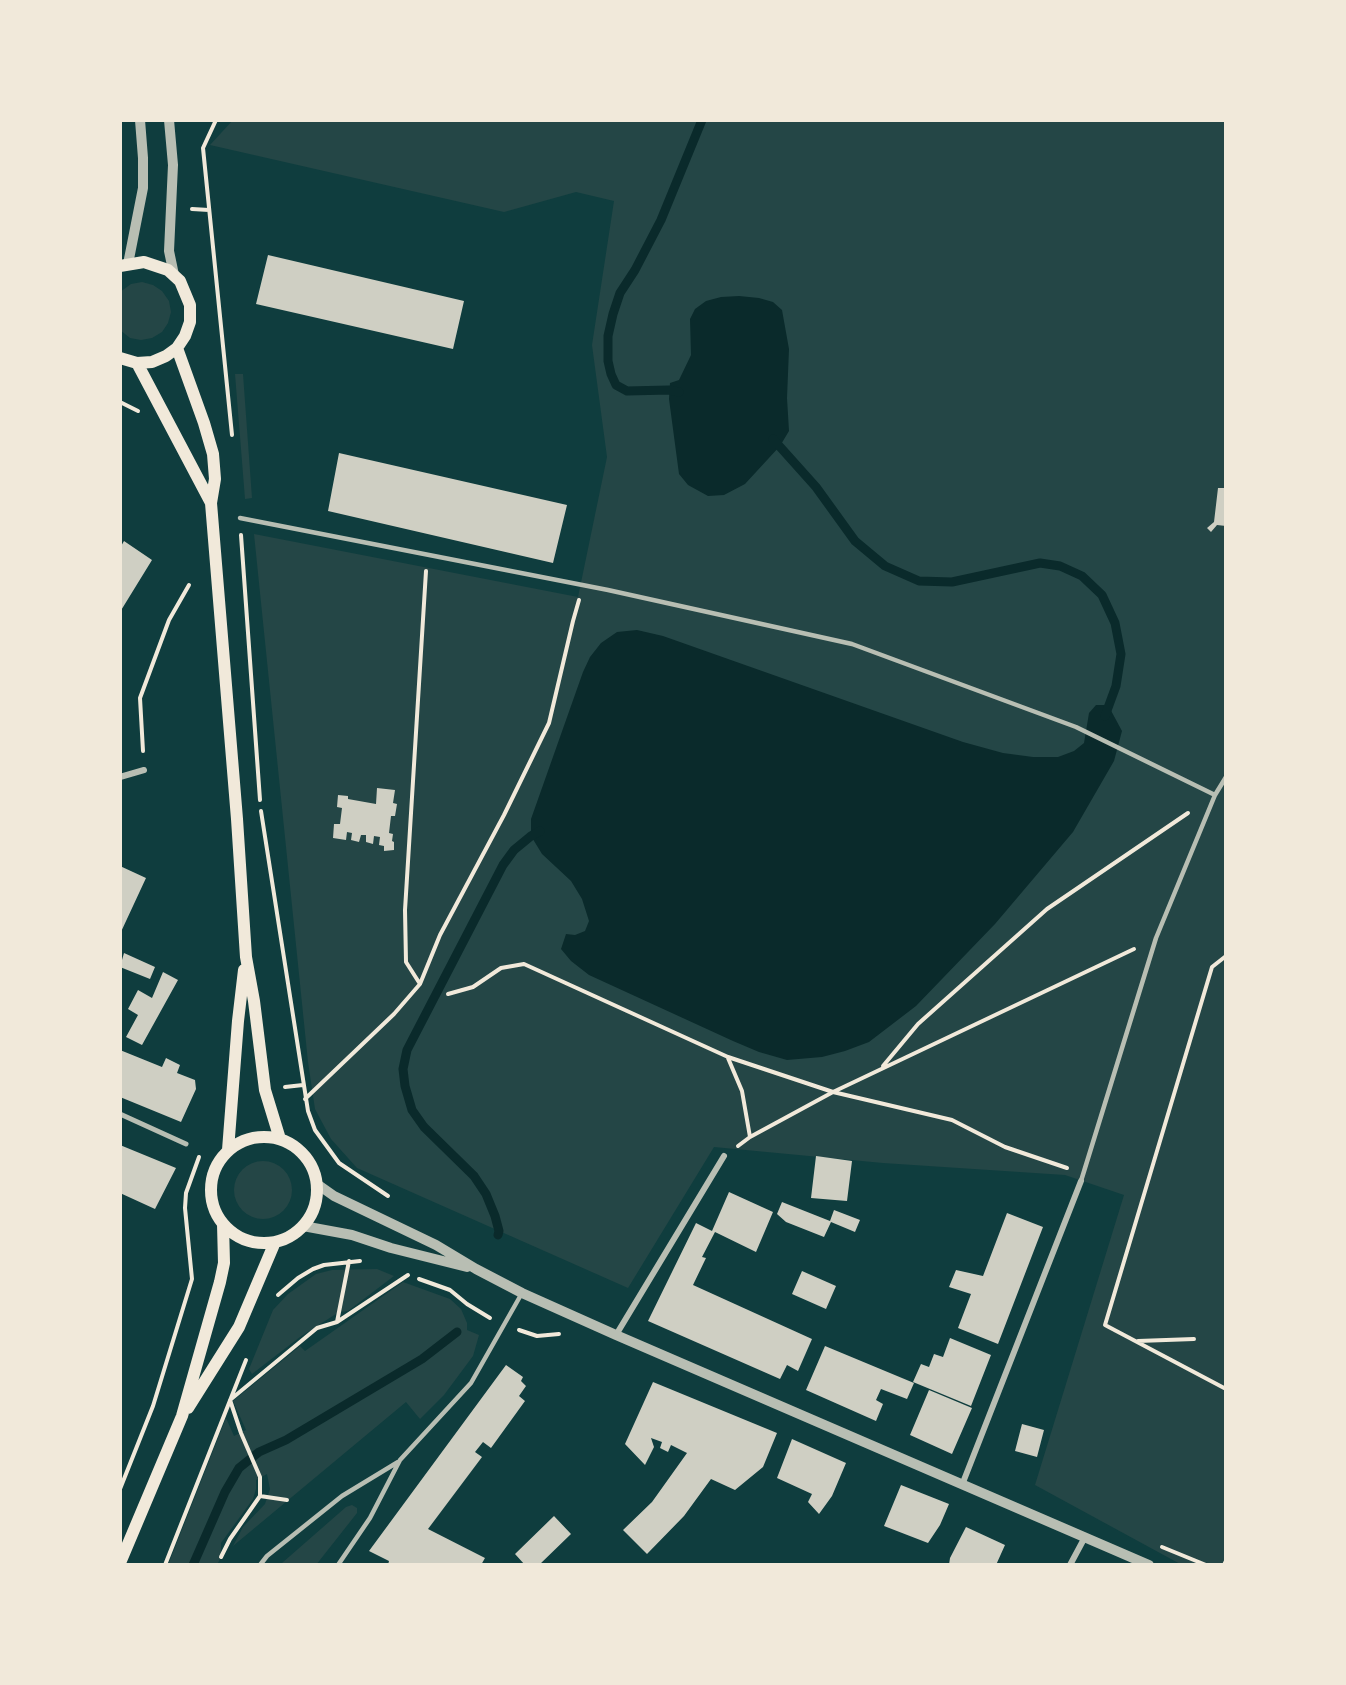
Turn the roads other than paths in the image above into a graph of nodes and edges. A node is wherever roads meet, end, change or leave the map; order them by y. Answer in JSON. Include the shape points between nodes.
{"nodes":[{"id":1,"x":140,"y":120,"type":"edge"},
{"id":2,"x":169,"y":120,"type":"edge"},
{"id":3,"x":124,"y":265,"type":"edge"},
{"id":4,"x":174,"y":275,"type":"junction"},
{"id":5,"x":177,"y":348,"type":"junction"},
{"id":6,"x":120,"y":358,"type":"edge"},
{"id":7,"x":137,"y":363,"type":"junction"},
{"id":8,"x":211,"y":503,"type":"junction"},
{"id":9,"x":240,"y":518,"type":"road end"},
{"id":10,"x":144,"y":770,"type":"road end"},
{"id":11,"x":120,"y":777,"type":"edge"},
{"id":12,"x":1226,"y":777,"type":"edge"},
{"id":13,"x":1215,"y":795,"type":"junction"},
{"id":14,"x":246,"y":957,"type":"junction"},
{"id":15,"x":120,"y":1114,"type":"edge"},
{"id":16,"x":280,"y":1139,"type":"junction"},
{"id":17,"x":186,"y":1144,"type":"dead end"},
{"id":18,"x":228,"y":1149,"type":"junction"},
{"id":19,"x":724,"y":1156,"type":"road end"},
{"id":20,"x":1082,"y":1177,"type":"joint"},
{"id":21,"x":317,"y":1184,"type":"junction"},
{"id":22,"x":223,"y":1224,"type":"junction"},
{"id":23,"x":303,"y":1226,"type":"junction"},
{"id":24,"x":275,"y":1242,"type":"junction"},
{"id":25,"x":476,"y":1269,"type":"junction"},
{"id":26,"x":522,"y":1293,"type":"junction"},
{"id":27,"x":616,"y":1335,"type":"junction"},
{"id":28,"x":182,"y":1416,"type":"junction"},
{"id":29,"x":400,"y":1460,"type":"junction"},
{"id":30,"x":962,"y":1485,"type":"junction"},
{"id":31,"x":1085,"y":1537,"type":"junction"},
{"id":32,"x":120,"y":1563,"type":"edge"},
{"id":33,"x":260,"y":1565,"type":"edge"},
{"id":34,"x":338,"y":1565,"type":"edge"},
{"id":35,"x":1070,"y":1565,"type":"edge"},
{"id":36,"x":1149,"y":1565,"type":"edge"}],
"edges":[{"from":1,"to":3,"type":"street","via":[[142,188]]},
{"from":2,"to":4,"type":"street","via":[[173,165],[169,252]]},
{"from":3,"to":4,"type":"main road","via":[[152,264]]},
{"from":4,"to":5,"type":"main road","via":[[185,289],[190,305],[190,322]]},
{"from":5,"to":7,"type":"main road","via":[[152,362]]},
{"from":5,"to":8,"type":"main road","via":[[213,454],[215,479]]},
{"from":6,"to":7,"type":"main road"},
{"from":7,"to":8,"type":"main road"},
{"from":8,"to":14,"type":"main road"},
{"from":9,"to":13,"type":"lane","via":[[584,585],[852,644],[1076,727]]},
{"from":10,"to":11,"type":"street"},
{"from":12,"to":13,"type":"lane"},
{"from":13,"to":20,"type":"lane","via":[[1156,938]]},
{"from":14,"to":16,"type":"main road","via":[[265,1090]]},
{"from":14,"to":18,"type":"main road"},
{"from":15,"to":17,"type":"street"},
{"from":16,"to":18,"type":"main road","via":[[253,1137]]},
{"from":16,"to":21,"type":"main road","via":[[305,1156]]},
{"from":18,"to":22,"type":"main road","via":[[218,1162],[210,1194]]},
{"from":19,"to":27,"type":"street"},
{"from":20,"to":30,"type":"street"},
{"from":21,"to":23,"type":"main road","via":[[315,1207]]},
{"from":21,"to":25,"type":"street"},
{"from":22,"to":24,"type":"main road","via":[[246,1240]]},
{"from":22,"to":28,"type":"main road","via":[[224,1263],[220,1282]]},
{"from":23,"to":24,"type":"main road"},
{"from":23,"to":25,"type":"street","via":[[352,1235]]},
{"from":24,"to":28,"type":"main road","via":[[238,1327]]},
{"from":25,"to":26,"type":"street"},
{"from":26,"to":27,"type":"street"},
{"from":26,"to":29,"type":"lane","via":[[471,1383]]},
{"from":27,"to":30,"type":"street"},
{"from":28,"to":32,"type":"main road"},
{"from":29,"to":33,"type":"lane","via":[[342,1496]]},
{"from":29,"to":34,"type":"lane","via":[[370,1518]]},
{"from":30,"to":31,"type":"street"},
{"from":31,"to":35,"type":"street"},
{"from":31,"to":36,"type":"street"}]}
